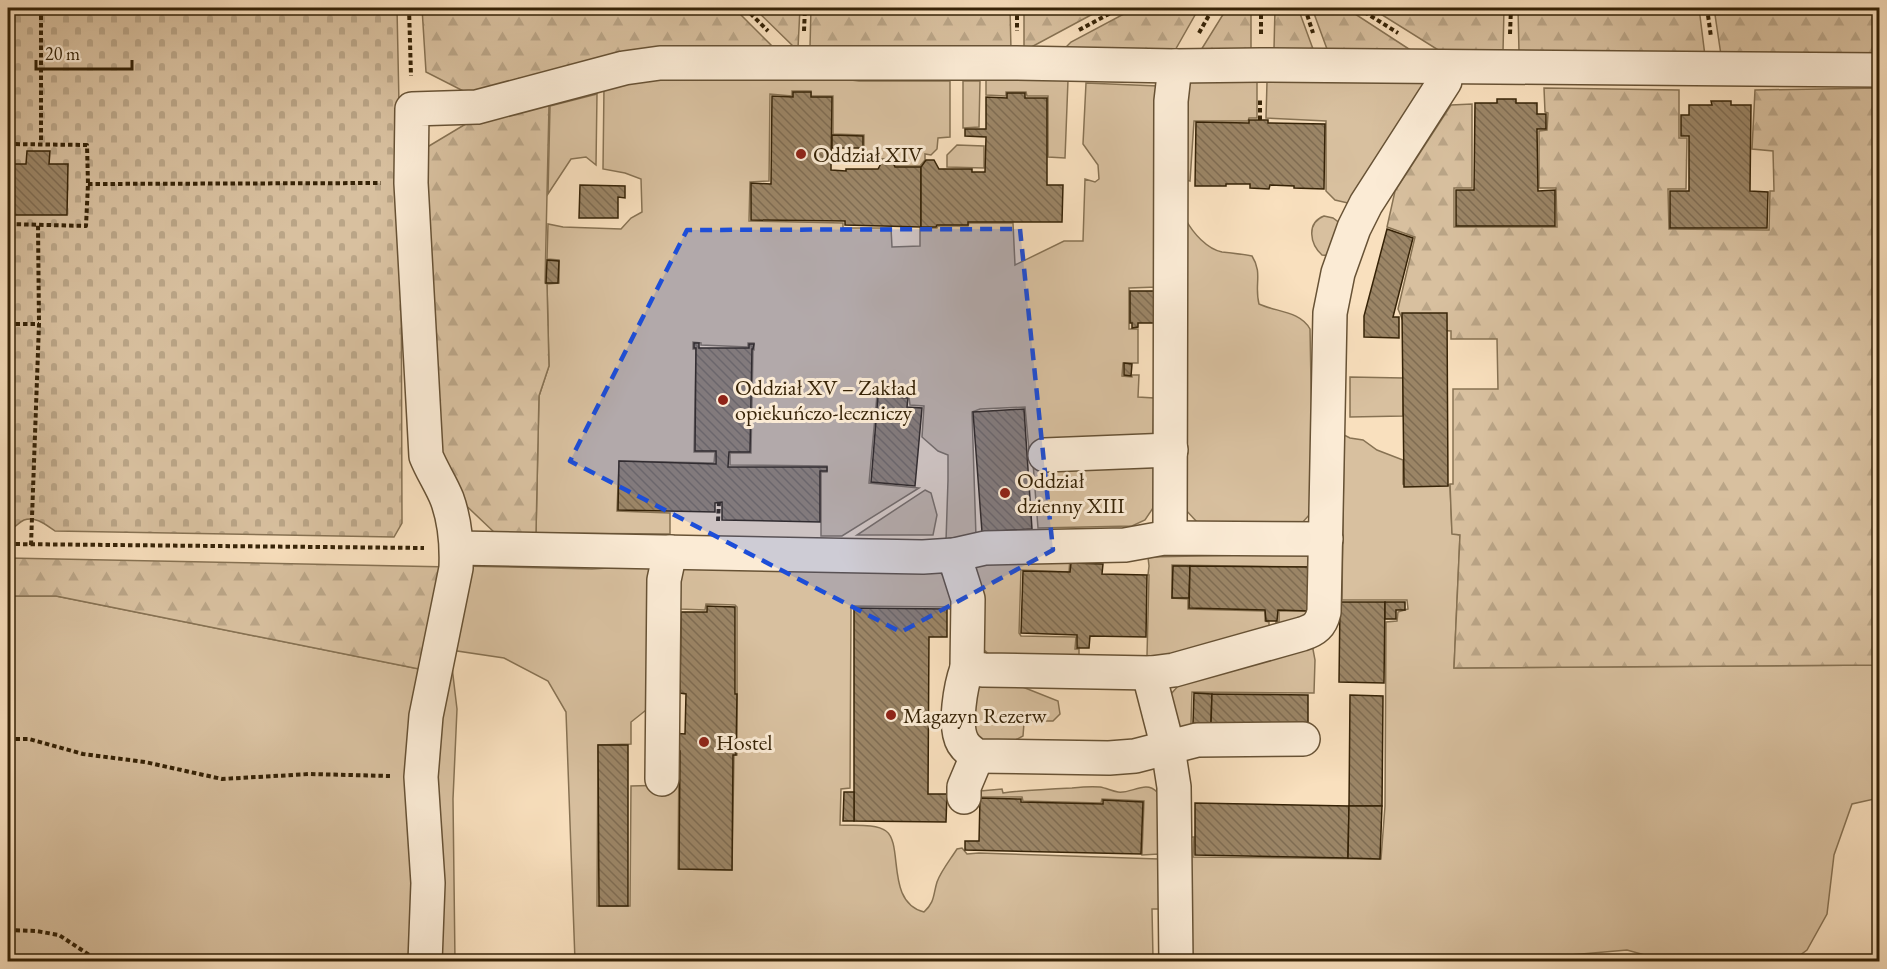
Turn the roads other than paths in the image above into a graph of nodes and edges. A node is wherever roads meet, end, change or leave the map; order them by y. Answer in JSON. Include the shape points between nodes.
{"nodes":[{"id":1,"x":1175,"y":66,"type":"junction"},
{"id":2,"x":1446,"y":67,"type":"junction"},
{"id":3,"x":1880,"y":70,"type":"edge"},
{"id":4,"x":1171,"y":450,"type":"junction"},
{"id":5,"x":1045,"y":455,"type":"dead end"},
{"id":6,"x":1170,"y":537,"type":"junction"},
{"id":7,"x":1326,"y":539,"type":"junction"},
{"id":8,"x":457,"y":548,"type":"junction"},
{"id":9,"x":670,"y":552,"type":"junction"},
{"id":10,"x":954,"y":555,"type":"junction"},
{"id":11,"x":967,"y":668,"type":"junction"},
{"id":12,"x":1150,"y":673,"type":"junction"},
{"id":13,"x":1303,"y":739,"type":"dead end"},
{"id":14,"x":1168,"y":748,"type":"junction"},
{"id":15,"x":977,"y":756,"type":"junction"},
{"id":16,"x":662,"y":779,"type":"dead end"},
{"id":17,"x":964,"y":797,"type":"dead end"},
{"id":18,"x":425,"y":962,"type":"edge"},
{"id":19,"x":1176,"y":962,"type":"edge"}],
"edges":[{"from":1,"to":2,"type":"lane"},
{"from":1,"to":4,"type":"lane","via":[[1171,101]]},
{"from":1,"to":8,"type":"lane","via":[[660,63],[624,68],[477,107],[412,110],[411,183],[426,456],[446,496]]},
{"from":2,"to":3,"type":"lane"},
{"from":2,"to":7,"type":"lane","via":[[1445,81],[1362,212],[1338,273],[1330,313]]},
{"from":4,"to":5,"type":"lane"},
{"from":4,"to":6,"type":"lane"},
{"from":6,"to":7,"type":"lane"},
{"from":6,"to":10,"type":"lane","via":[[1125,546],[985,548]]},
{"from":7,"to":12,"type":"lane","via":[[1324,612],[1315,629],[1174,670]]},
{"from":8,"to":9,"type":"lane"},
{"from":8,"to":18,"type":"lane","via":[[426,716],[421,777],[428,883]]},
{"from":9,"to":10,"type":"lane"},
{"from":9,"to":16,"type":"lane","via":[[664,580]]},
{"from":10,"to":11,"type":"lane","via":[[968,599]]},
{"from":11,"to":12,"type":"lane"},
{"from":11,"to":15,"type":"lane","via":[[960,692],[959,731],[963,744]]},
{"from":12,"to":14,"type":"lane"},
{"from":13,"to":14,"type":"lane","via":[[1197,740]]},
{"from":14,"to":15,"type":"lane","via":[[1109,758]]},
{"from":14,"to":19,"type":"lane","via":[[1174,787]]},
{"from":15,"to":17,"type":"lane"}]}
